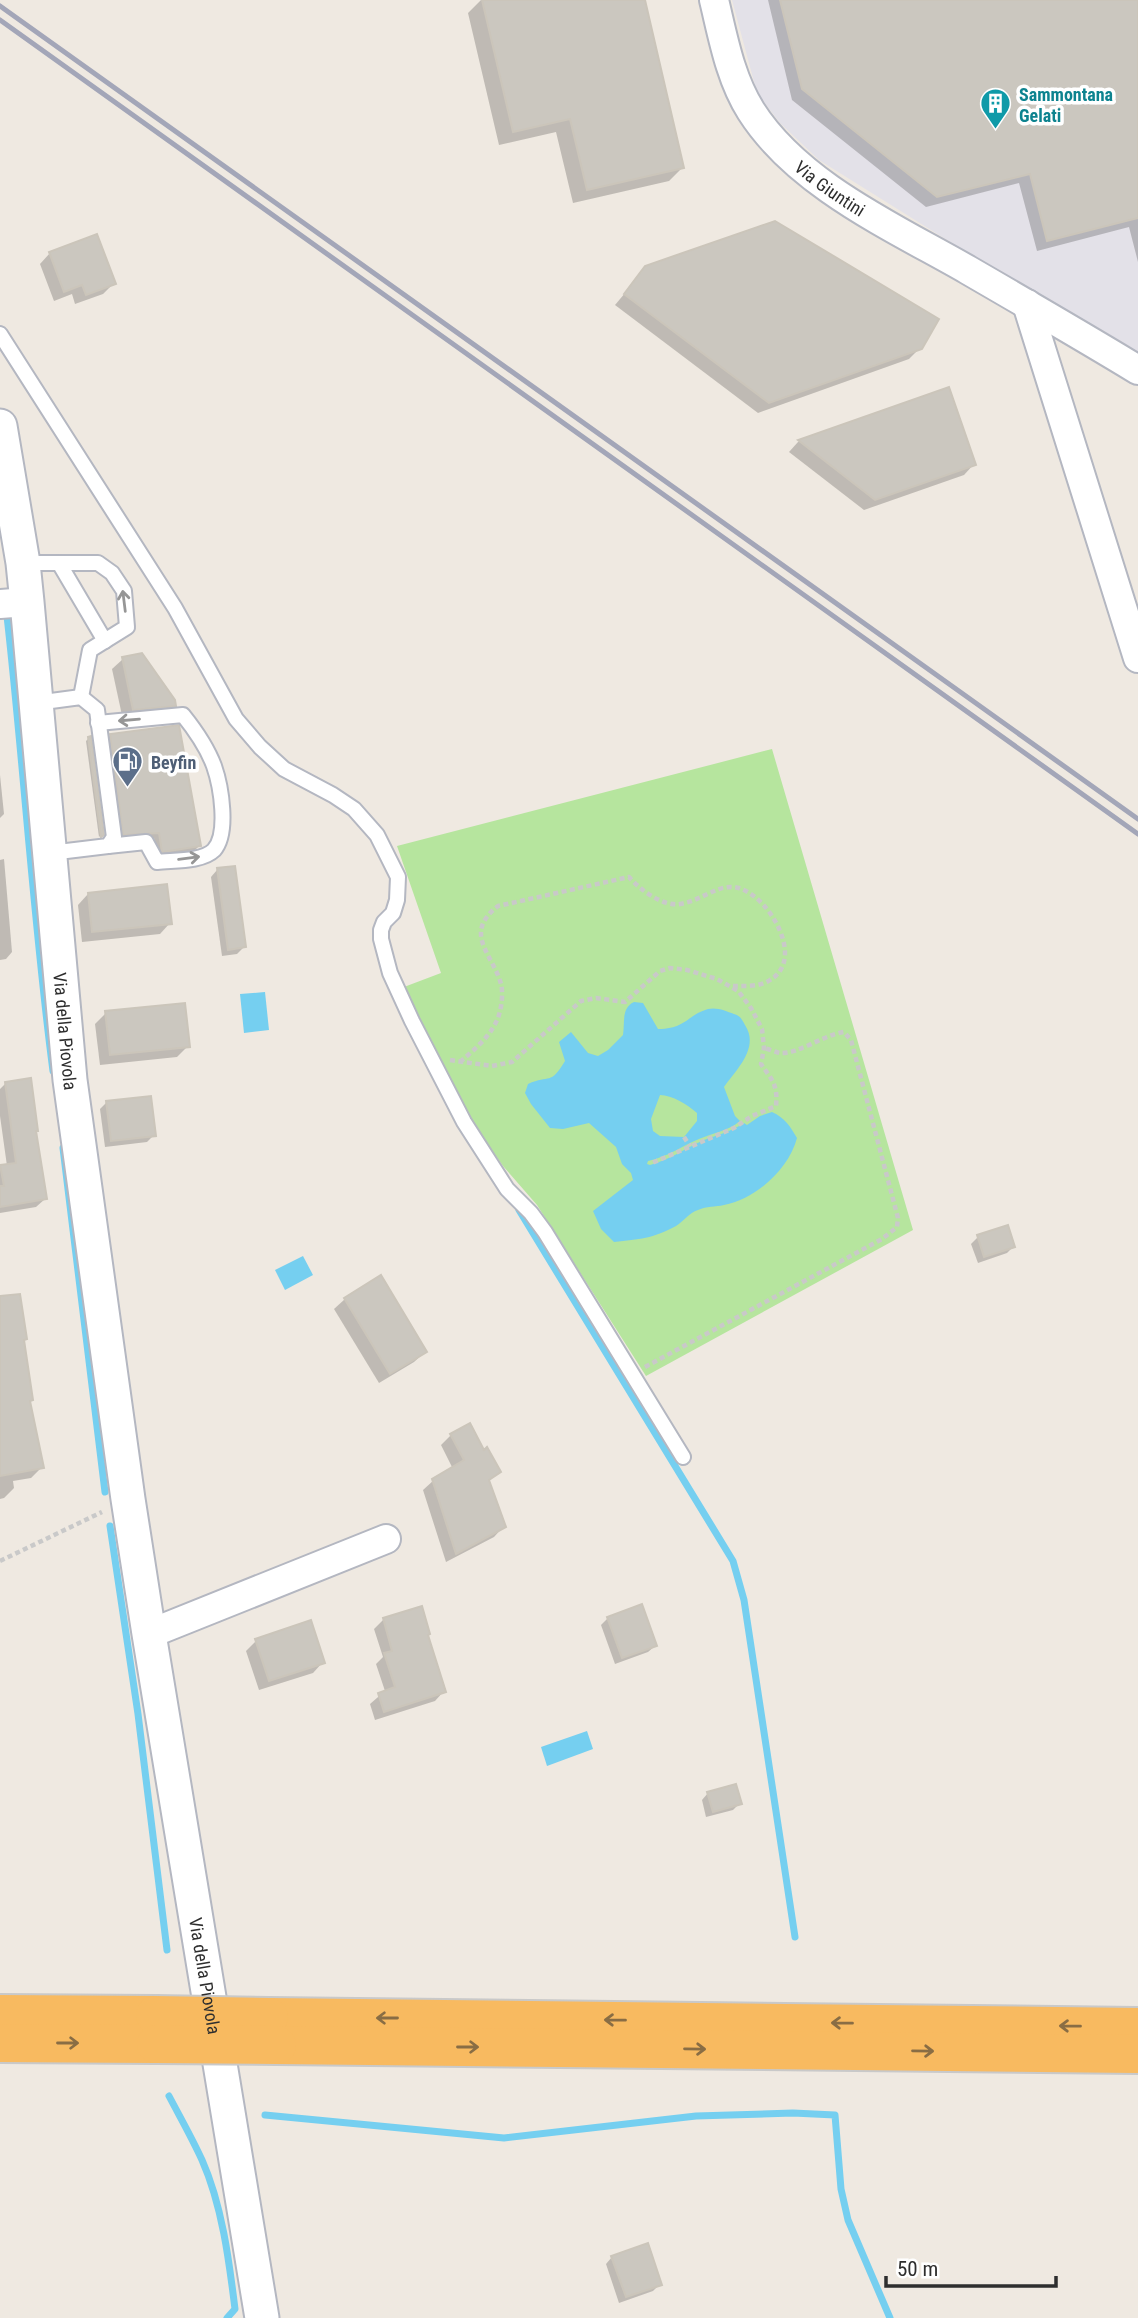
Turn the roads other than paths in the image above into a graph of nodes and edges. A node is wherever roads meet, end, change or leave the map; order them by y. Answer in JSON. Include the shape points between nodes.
{"nodes":[{"id":1,"x":714,"y":0,"type":"edge"},
{"id":2,"x":1027,"y":304,"type":"junction"},
{"id":3,"x":0,"y":334,"type":"edge"},
{"id":4,"x":1138,"y":370,"type":"edge"},
{"id":5,"x":0,"y":426,"type":"edge"},
{"id":6,"x":23,"y":563,"type":"junction"},
{"id":7,"x":59,"y":563,"type":"junction"},
{"id":8,"x":14,"y":603,"type":"edge"},
{"id":9,"x":105,"y":641,"type":"junction"},
{"id":10,"x":1138,"y":658,"type":"edge"},
{"id":11,"x":81,"y":697,"type":"junction"},
{"id":12,"x":36,"y":703,"type":"junction"},
{"id":13,"x":98,"y":723,"type":"junction"},
{"id":14,"x":108,"y":846,"type":"junction"},
{"id":15,"x":50,"y":853,"type":"junction"},
{"id":16,"x":683,"y":1457,"type":"dead end"},
{"id":17,"x":386,"y":1539,"type":"dead end"},
{"id":18,"x":149,"y":1634,"type":"junction"},
{"id":19,"x":0,"y":2014,"type":"edge"},
{"id":20,"x":1138,"y":2027,"type":"edge"},
{"id":21,"x":155,"y":2029,"type":"junction"},
{"id":22,"x":273,"y":2031,"type":"junction"},
{"id":23,"x":0,"y":2043,"type":"edge"},
{"id":24,"x":1138,"y":2054,"type":"edge"},
{"id":25,"x":262,"y":2318,"type":"edge"}],
"edges":[{"from":1,"to":2,"type":"street","name":"Via Giuntini","via":[[741,91],[750,110],[781,148],[855,205]]},
{"from":2,"to":4,"type":"street","name":"Via Giuntini"},
{"from":2,"to":10,"type":"street"},
{"from":3,"to":16,"type":"lane","via":[[175,608],[236,719],[284,769],[354,808],[377,835],[398,877],[397,900],[384,922],[381,939],[390,973],[428,1051],[464,1122],[507,1189],[545,1232]]},
{"from":5,"to":6,"type":"street","name":"Via della Piovola"},
{"from":6,"to":7,"type":"lane"},
{"from":6,"to":8,"type":"street","name":"Via della Piovola"},
{"from":7,"to":9,"type":"lane"},
{"from":9,"to":7,"type":"lane","one_way":true,"via":[[127,627],[124,591],[98,563]]},
{"from":8,"to":12,"type":"street","name":"Via della Piovola"},
{"from":9,"to":11,"type":"lane","via":[[90,650]]},
{"from":11,"to":12,"type":"lane"},
{"from":11,"to":13,"type":"lane","via":[[97,710]]},
{"from":12,"to":15,"type":"street","name":"Via della Piovola"},
{"from":13,"to":14,"type":"lane","via":[[114,837]]},
{"from":14,"to":13,"type":"lane","one_way":true,"via":[[146,842],[157,862],[201,857],[213,851],[222,836],[222,806],[215,767],[183,715]]},
{"from":14,"to":15,"type":"lane"},
{"from":15,"to":18,"type":"street","name":"Via della Piovola","via":[[70,1080]]},
{"from":17,"to":18,"type":"street"},
{"from":18,"to":25,"type":"street","name":"Via della Piovola"},
{"from":19,"to":21,"type":"highway"},
{"from":20,"to":22,"type":"highway","one_way":true},
{"from":21,"to":22,"type":"highway","bridge":true},
{"from":23,"to":21,"type":"highway","one_way":true},
{"from":22,"to":24,"type":"highway","one_way":true}]}
